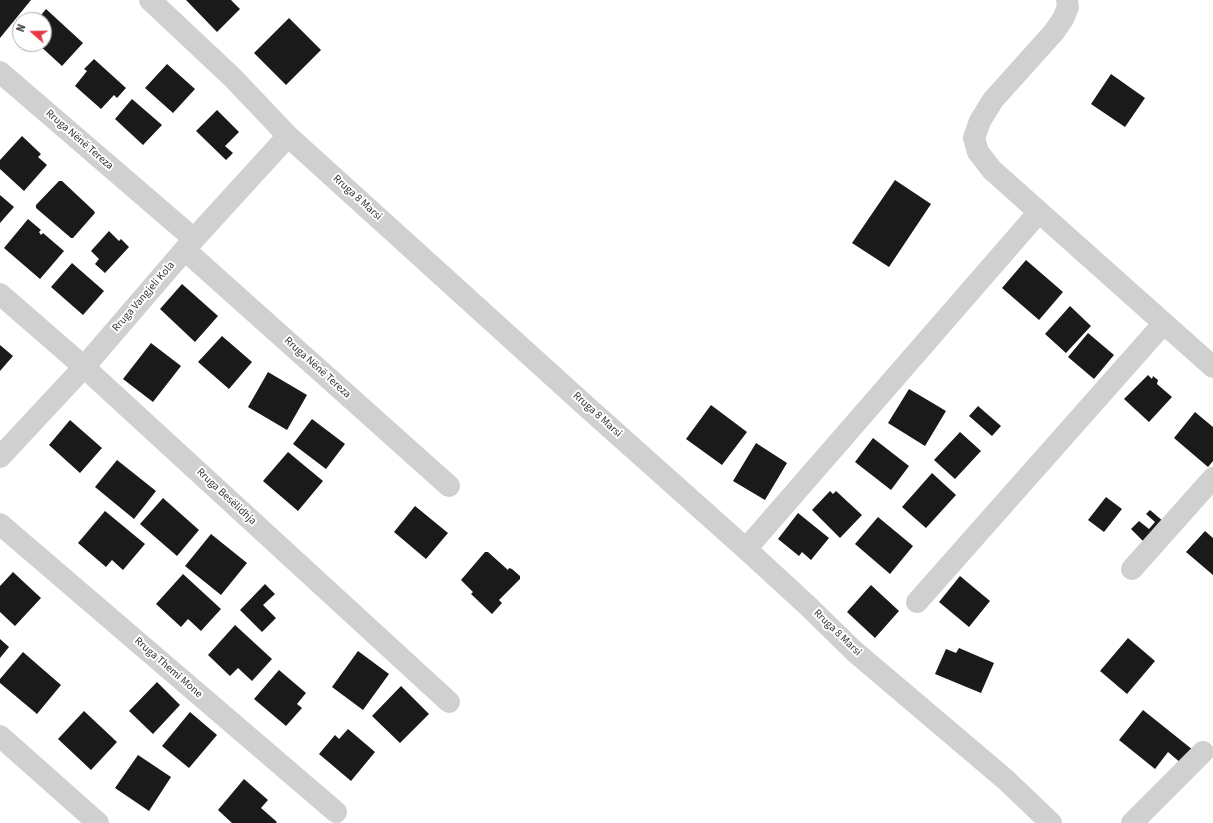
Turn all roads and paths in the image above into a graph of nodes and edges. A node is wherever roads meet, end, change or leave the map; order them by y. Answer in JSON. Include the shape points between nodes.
{"nodes":[{"id":1,"x":150,"y":0,"type":"edge"},
{"id":2,"x":1067,"y":0,"type":"edge"},
{"id":3,"x":0,"y":72,"type":"edge"},
{"id":4,"x":288,"y":136,"type":"junction"},
{"id":5,"x":1039,"y":212,"type":"junction"},
{"id":6,"x":189,"y":244,"type":"junction"},
{"id":7,"x":0,"y":294,"type":"edge"},
{"id":8,"x":1164,"y":323,"type":"junction"},
{"id":9,"x":84,"y":367,"type":"junction"},
{"id":10,"x":1213,"y":367,"type":"edge"},
{"id":11,"x":0,"y":457,"type":"edge"},
{"id":12,"x":1213,"y":478,"type":"edge"},
{"id":13,"x":449,"y":486,"type":"dead end"},
{"id":14,"x":0,"y":524,"type":"edge"},
{"id":15,"x":746,"y":549,"type":"junction"},
{"id":16,"x":1132,"y":569,"type":"dead end"},
{"id":17,"x":917,"y":602,"type":"dead end"},
{"id":18,"x":449,"y":702,"type":"dead end"},
{"id":19,"x":0,"y":736,"type":"edge"},
{"id":20,"x":1203,"y":752,"type":"dead end"},
{"id":21,"x":336,"y":812,"type":"dead end"},
{"id":22,"x":98,"y":823,"type":"edge"},
{"id":23,"x":1051,"y":823,"type":"edge"},
{"id":24,"x":1132,"y":823,"type":"edge"}],
"edges":[{"from":1,"to":4,"type":"street","name":"Rruga 8 Marsi","via":[[233,78]]},
{"from":2,"to":5,"type":"street","via":[[1068,7],[1063,19],[993,100],[980,121],[974,138],[978,152],[992,170]]},
{"from":3,"to":6,"type":"street","name":"Rruga Nënë Tereza"},
{"from":4,"to":6,"type":"street","name":"Rruga Vangjeli Kola"},
{"from":4,"to":15,"type":"street","name":"Rruga 8 Marsi"},
{"from":5,"to":8,"type":"street"},
{"from":5,"to":15,"type":"street"},
{"from":6,"to":9,"type":"street","name":"Rruga Vangjeli Kola"},
{"from":6,"to":13,"type":"street","name":"Rruga Nënë Tereza"},
{"from":7,"to":9,"type":"street","name":"Rruga Besëlidhja"},
{"from":8,"to":10,"type":"street"},
{"from":8,"to":17,"type":"street"},
{"from":9,"to":11,"type":"street","name":"Rruga Vangjeli Kola"},
{"from":9,"to":18,"type":"street","name":"Rruga Besëlidhja"},
{"from":12,"to":16,"type":"street"},
{"from":14,"to":21,"type":"street","name":"Rruga Themi Mone"},
{"from":15,"to":23,"type":"street","name":"Rruga 8 Marsi","via":[[854,651],[1000,775]]},
{"from":19,"to":22,"type":"street"},
{"from":20,"to":24,"type":"street"}]}
